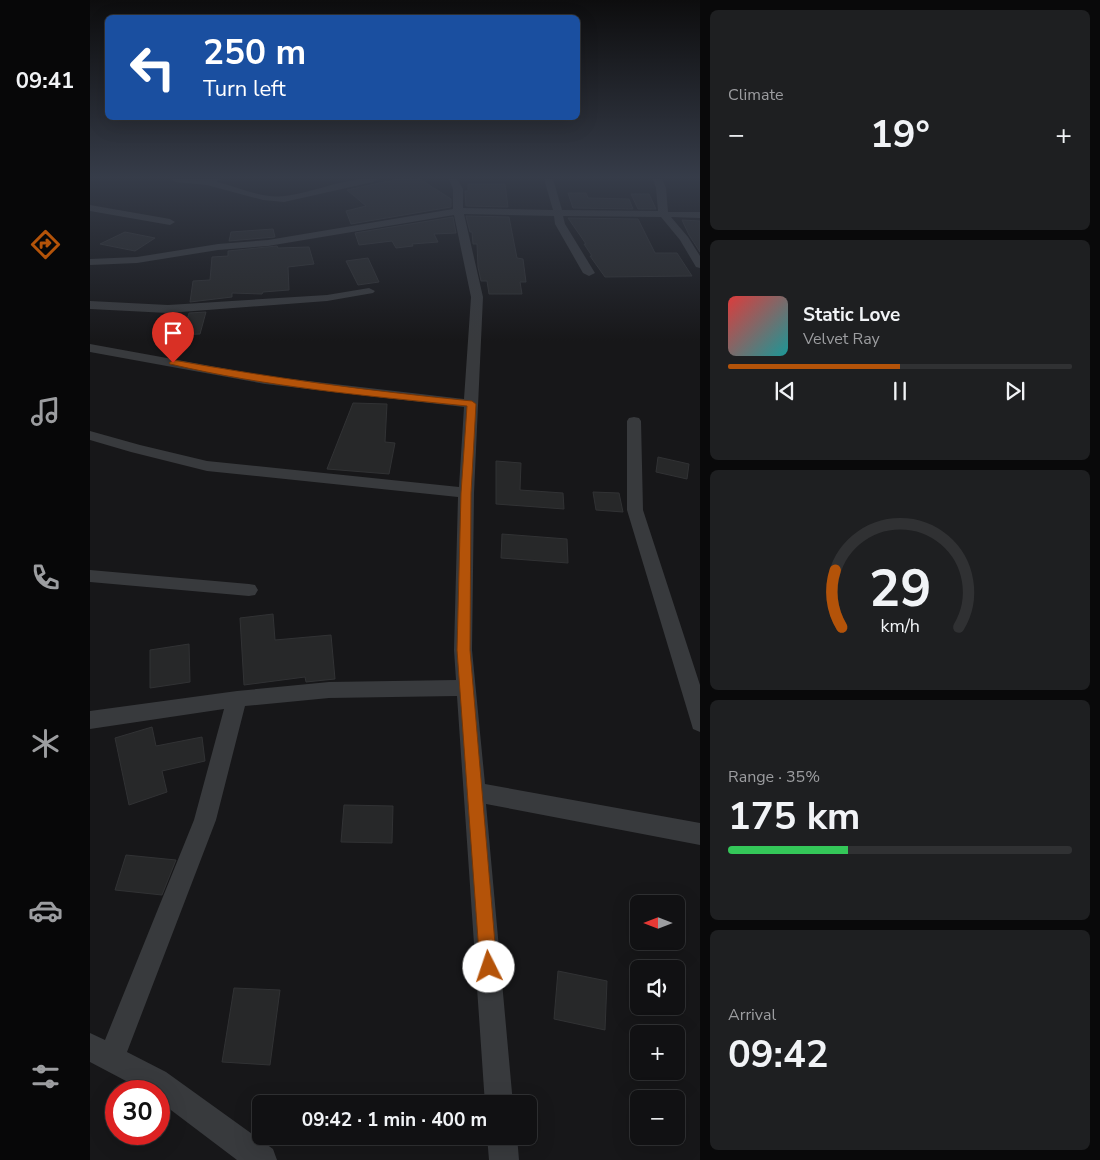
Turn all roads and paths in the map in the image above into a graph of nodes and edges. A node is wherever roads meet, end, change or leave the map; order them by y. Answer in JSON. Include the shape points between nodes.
{"nodes":[{"id":1,"x":327,"y":233,"type":"edge"},
{"id":2,"x":463,"y":233,"type":"edge"},
{"id":3,"x":565,"y":233,"type":"edge"},
{"id":4,"x":679,"y":233,"type":"edge"},
{"id":5,"x":90,"y":262,"type":"edge"},
{"id":6,"x":700,"y":265,"type":"edge"},
{"id":7,"x":589,"y":273,"type":"dead end"},
{"id":8,"x":369,"y":291,"type":"dead end"},
{"id":9,"x":90,"y":305,"type":"edge"},
{"id":10,"x":90,"y":348,"type":"edge"},
{"id":11,"x":472,"y":404,"type":"junction"},
{"id":12,"x":634,"y":421,"type":"dead end"},
{"id":13,"x":90,"y":436,"type":"edge"},
{"id":14,"x":466,"y":493,"type":"junction"},
{"id":15,"x":90,"y":576,"type":"edge"},
{"id":16,"x":249,"y":590,"type":"dead end"},
{"id":17,"x":466,"y":688,"type":"junction"},
{"id":18,"x":237,"y":699,"type":"junction"},
{"id":19,"x":90,"y":720,"type":"edge"},
{"id":20,"x":700,"y":723,"type":"edge"},
{"id":21,"x":475,"y":792,"type":"junction"},
{"id":22,"x":700,"y":834,"type":"edge"},
{"id":23,"x":100,"y":1052,"type":"edge"},
{"id":24,"x":498,"y":1095,"type":"edge"},
{"id":25,"x":503,"y":1145,"type":"edge"},
{"id":26,"x":262,"y":1160,"type":"edge"},
{"id":27,"x":504,"y":1160,"type":"edge"}],
"edges":[{"from":1,"to":5,"type":"street","via":[[137,260]]},
{"from":2,"to":11,"type":"street","via":[[477,297]]},
{"from":3,"to":7,"type":"street"},
{"from":4,"to":6,"type":"street"},
{"from":8,"to":9,"type":"street","via":[[327,298],[168,309]]},
{"from":10,"to":11,"type":"street","via":[[265,380]]},
{"from":11,"to":14,"type":"street"},
{"from":12,"to":20,"type":"street","via":[[635,510]]},
{"from":13,"to":14,"type":"street","via":[[207,466]]},
{"from":14,"to":17,"type":"street"},
{"from":15,"to":16,"type":"street"},
{"from":17,"to":18,"type":"street","via":[[329,690]]},
{"from":17,"to":21,"type":"street"},
{"from":18,"to":19,"type":"street"},
{"from":18,"to":23,"type":"street","via":[[205,820]]},
{"from":21,"to":22,"type":"street"},
{"from":21,"to":24,"type":"street"},
{"from":23,"to":26,"type":"street","via":[[156,1082]]},
{"from":25,"to":27,"type":"street"}]}
